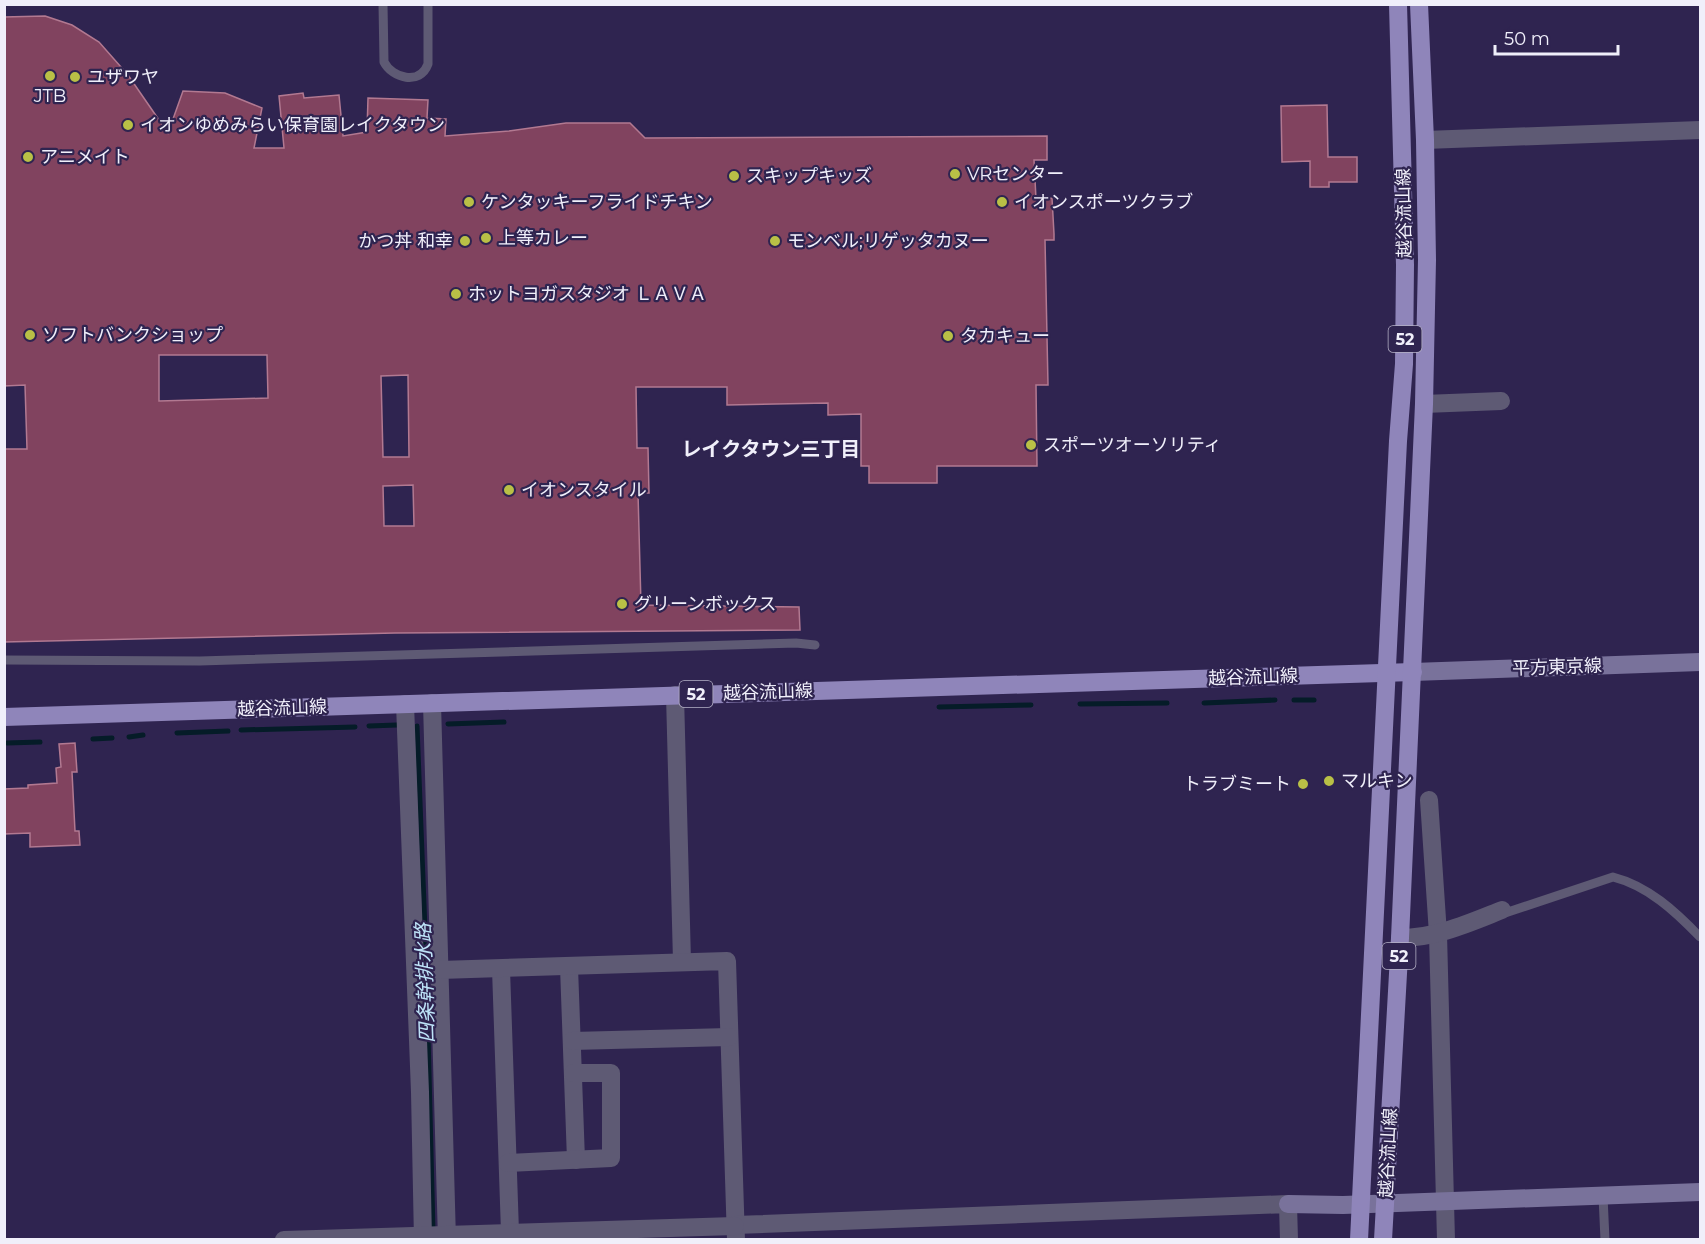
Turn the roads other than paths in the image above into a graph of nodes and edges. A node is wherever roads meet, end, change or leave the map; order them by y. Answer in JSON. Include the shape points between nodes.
{"nodes":[{"id":1,"x":383,"y":4,"type":"edge"},
{"id":2,"x":428,"y":4,"type":"edge"},
{"id":3,"x":1398,"y":4,"type":"edge"},
{"id":4,"x":1419,"y":4,"type":"edge"},
{"id":5,"x":1701,"y":130,"type":"edge"},
{"id":6,"x":1425,"y":140,"type":"junction"},
{"id":7,"x":1501,"y":401,"type":"dead end"},
{"id":8,"x":1424,"y":404,"type":"junction"},
{"id":9,"x":815,"y":645,"type":"dead end"},
{"id":10,"x":4,"y":660,"type":"edge"},
{"id":11,"x":1701,"y":662,"type":"edge"},
{"id":12,"x":1413,"y":672,"type":"junction"},
{"id":13,"x":1387,"y":673,"type":"junction"},
{"id":14,"x":675,"y":695,"type":"junction"},
{"id":15,"x":432,"y":703,"type":"junction"},
{"id":16,"x":405,"y":704,"type":"junction"},
{"id":17,"x":4,"y":717,"type":"edge"},
{"id":18,"x":1429,"y":800,"type":"dead end"},
{"id":19,"x":1502,"y":910,"type":"joint"},
{"id":20,"x":1438,"y":934,"type":"junction"},
{"id":21,"x":1701,"y":937,"type":"edge"},
{"id":22,"x":1400,"y":938,"type":"junction"},
{"id":23,"x":682,"y":961,"type":"junction"},
{"id":24,"x":569,"y":967,"type":"junction"},
{"id":25,"x":501,"y":969,"type":"junction"},
{"id":26,"x":440,"y":970,"type":"junction"},
{"id":27,"x":729,"y":1037,"type":"junction"},
{"id":28,"x":572,"y":1041,"type":"junction"},
{"id":29,"x":573,"y":1073,"type":"junction"},
{"id":30,"x":576,"y":1160,"type":"junction"},
{"id":31,"x":508,"y":1163,"type":"junction"},
{"id":32,"x":1701,"y":1192,"type":"edge"},
{"id":33,"x":1603,"y":1196,"type":"junction"},
{"id":34,"x":1445,"y":1201,"type":"junction"},
{"id":35,"x":1385,"y":1203,"type":"junction"},
{"id":36,"x":1288,"y":1204,"type":"junction"},
{"id":37,"x":1361,"y":1204,"type":"junction"},
{"id":38,"x":735,"y":1230,"type":"edge"},
{"id":39,"x":510,"y":1232,"type":"junction"},
{"id":40,"x":435,"y":1236,"type":"edge"},
{"id":41,"x":284,"y":1239,"type":"edge"},
{"id":42,"x":1289,"y":1239,"type":"edge"},
{"id":43,"x":1359,"y":1239,"type":"edge"},
{"id":44,"x":1383,"y":1239,"type":"edge"},
{"id":45,"x":1446,"y":1239,"type":"edge"},
{"id":46,"x":1605,"y":1239,"type":"edge"}],
"edges":[{"from":1,"to":2,"type":"lane","via":[[384,62],[388,70],[412,77],[422,74],[428,64]]},
{"from":3,"to":13,"type":"main road","name":"越谷流山線","number":"52","via":[[1405,204],[1404,364]]},
{"from":4,"to":6,"type":"main road","name":"越谷流山線","number":"52"},
{"from":5,"to":6,"type":"street"},
{"from":6,"to":8,"type":"main road","name":"越谷流山線","number":"52"},
{"from":7,"to":8,"type":"street"},
{"from":8,"to":12,"type":"main road","name":"越谷流山線","number":"52"},
{"from":9,"to":10,"type":"lane","via":[[200,661]]},
{"from":11,"to":12,"type":"street","name":"平方東京線"},
{"from":12,"to":13,"type":"main road","name":"越谷流山線","number":"52"},
{"from":12,"to":22,"type":"main road","name":"越谷流山線","number":"52"},
{"from":13,"to":14,"type":"main road","name":"越谷流山線","number":"52"},
{"from":13,"to":37,"type":"main road","name":"越谷流山線","number":"52"},
{"from":14,"to":15,"type":"main road","name":"越谷流山線","number":"52"},
{"from":14,"to":23,"type":"street"},
{"from":15,"to":16,"type":"main road","name":"越谷流山線","number":"52"},
{"from":15,"to":26,"type":"street"},
{"from":16,"to":17,"type":"main road","name":"越谷流山線","number":"52"},
{"from":16,"to":40,"type":"street","via":[[420,1092]]},
{"from":18,"to":20,"type":"street"},
{"from":19,"to":20,"type":"street"},
{"from":19,"to":21,"type":"lane","via":[[1505,913],[1613,877],[1650,892]]},
{"from":20,"to":22,"type":"street"},
{"from":20,"to":34,"type":"street"},
{"from":22,"to":35,"type":"main road","name":"越谷流山線","number":"52"},
{"from":23,"to":24,"type":"street"},
{"from":23,"to":27,"type":"street","via":[[727,961]]},
{"from":24,"to":25,"type":"street"},
{"from":24,"to":28,"type":"street"},
{"from":25,"to":26,"type":"street"},
{"from":25,"to":31,"type":"street"},
{"from":26,"to":40,"type":"street"},
{"from":27,"to":28,"type":"street"},
{"from":27,"to":38,"type":"street"},
{"from":28,"to":29,"type":"street"},
{"from":29,"to":30,"type":"street"},
{"from":29,"to":30,"type":"street","via":[[610,1073],[611,1158]]},
{"from":30,"to":31,"type":"street"},
{"from":31,"to":39,"type":"street"},
{"from":32,"to":33,"type":"street"},
{"from":33,"to":34,"type":"street"},
{"from":33,"to":46,"type":"lane"},
{"from":34,"to":35,"type":"street"},
{"from":34,"to":45,"type":"street"},
{"from":35,"to":37,"type":"street"},
{"from":35,"to":44,"type":"main road","name":"越谷流山線","number":"52"},
{"from":36,"to":37,"type":"street"},
{"from":36,"to":38,"type":"street"},
{"from":36,"to":42,"type":"street"},
{"from":37,"to":43,"type":"main road","name":"越谷流山線","number":"52"},
{"from":38,"to":39,"type":"street"},
{"from":39,"to":40,"type":"street"},
{"from":40,"to":41,"type":"street"}]}
